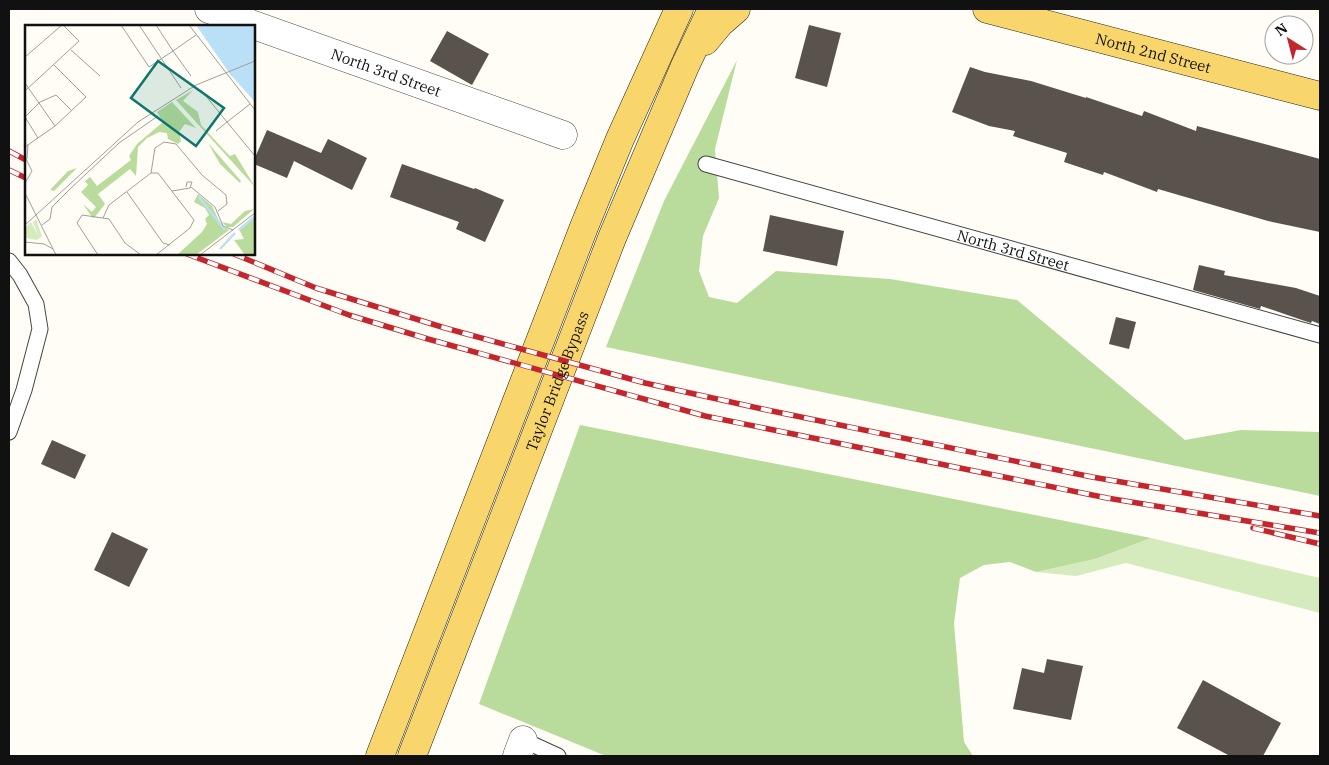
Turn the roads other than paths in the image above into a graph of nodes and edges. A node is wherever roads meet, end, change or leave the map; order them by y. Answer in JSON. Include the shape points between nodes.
{"nodes":[{"id":1,"x":209,"y":9,"type":"edge"},
{"id":2,"x":665,"y":9,"type":"edge"},
{"id":3,"x":679,"y":9,"type":"edge"},
{"id":4,"x":712,"y":9,"type":"edge"},
{"id":5,"x":736,"y":9,"type":"edge"},
{"id":6,"x":987,"y":9,"type":"edge"},
{"id":7,"x":254,"y":25,"type":"edge"},
{"id":8,"x":255,"y":25,"type":"edge"},
{"id":9,"x":657,"y":53,"type":"junction"},
{"id":10,"x":685,"y":66,"type":"junction"},
{"id":11,"x":1320,"y":96,"type":"edge"},
{"id":12,"x":563,"y":135,"type":"dead end"},
{"id":13,"x":706,"y":164,"type":"dead end"},
{"id":14,"x":9,"y":261,"type":"edge"},
{"id":15,"x":1320,"y":335,"type":"edge"},
{"id":16,"x":9,"y":432,"type":"edge"},
{"id":17,"x":520,"y":748,"type":"edge"},
{"id":18,"x":380,"y":756,"type":"edge"},
{"id":19,"x":412,"y":756,"type":"edge"},
{"id":20,"x":558,"y":756,"type":"edge"}],
"edges":[{"from":1,"to":7,"type":"street","name":"North 3rd Street"},
{"from":2,"to":9,"type":"main road"},
{"from":3,"to":9,"type":"main road","name":"Taylor Bridge Bypass"},
{"from":4,"to":10,"type":"main road","name":"Taylor Bridge Bypass"},
{"from":5,"to":10,"type":"main road"},
{"from":6,"to":11,"type":"main road","name":"North 2nd Street"},
{"from":8,"to":12,"type":"street","name":"North 3rd Street"},
{"from":9,"to":18,"type":"main road","name":"Taylor Bridge Bypass","via":[[584,227]]},
{"from":10,"to":19,"type":"main road","name":"Taylor Bridge Bypass","via":[[612,238]]},
{"from":13,"to":15,"type":"lane","name":"North 3rd Street"},
{"from":14,"to":16,"type":"lane","via":[[36,304],[40,328]]},
{"from":17,"to":20,"type":"lane"}]}
